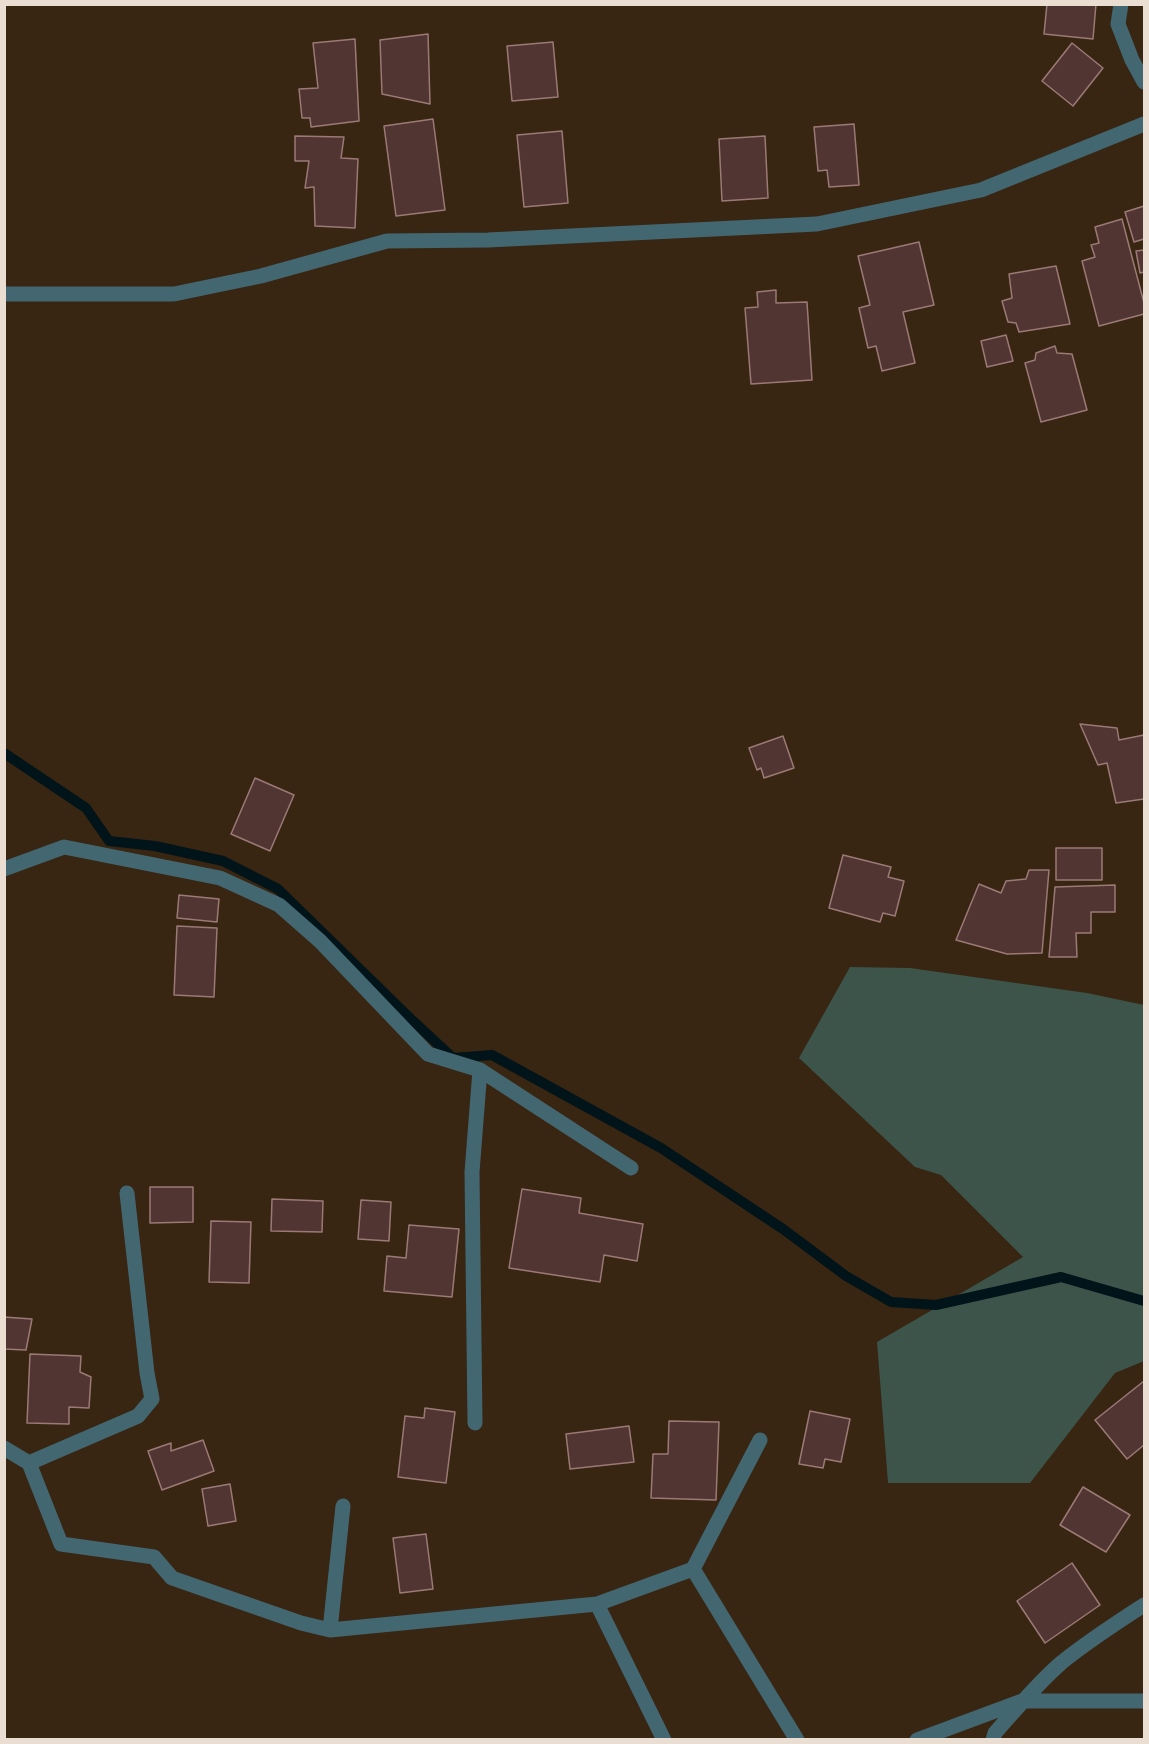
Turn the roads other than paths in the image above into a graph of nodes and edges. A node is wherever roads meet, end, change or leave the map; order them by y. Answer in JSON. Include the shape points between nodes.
{"nodes":[{"id":1,"x":1121,"y":4,"type":"edge"},
{"id":2,"x":1144,"y":81,"type":"edge"},
{"id":3,"x":1144,"y":124,"type":"edge"},
{"id":4,"x":4,"y":294,"type":"edge"},
{"id":5,"x":4,"y":869,"type":"edge"},
{"id":6,"x":480,"y":1070,"type":"junction"},
{"id":7,"x":630,"y":1168,"type":"dead end"},
{"id":8,"x":127,"y":1193,"type":"dead end"},
{"id":9,"x":475,"y":1423,"type":"dead end"},
{"id":10,"x":760,"y":1440,"type":"dead end"},
{"id":11,"x":4,"y":1448,"type":"edge"},
{"id":12,"x":29,"y":1463,"type":"junction"},
{"id":13,"x":343,"y":1506,"type":"dead end"},
{"id":14,"x":693,"y":1569,"type":"junction"},
{"id":15,"x":597,"y":1604,"type":"junction"},
{"id":16,"x":1144,"y":1605,"type":"edge"},
{"id":17,"x":330,"y":1630,"type":"junction"},
{"id":18,"x":1022,"y":1701,"type":"junction"},
{"id":19,"x":1144,"y":1701,"type":"edge"},
{"id":20,"x":664,"y":1740,"type":"edge"},
{"id":21,"x":797,"y":1740,"type":"edge"},
{"id":22,"x":917,"y":1740,"type":"edge"},
{"id":23,"x":993,"y":1740,"type":"edge"}],
"edges":[{"from":1,"to":2,"type":"street","via":[[1118,24]]},
{"from":3,"to":4,"type":"street","via":[[981,190],[817,224],[387,242],[261,276],[174,294]]},
{"from":5,"to":6,"type":"street","via":[[64,847],[220,878],[279,905],[320,941],[428,1054]]},
{"from":6,"to":7,"type":"street"},
{"from":6,"to":9,"type":"street","via":[[472,1172]]},
{"from":8,"to":12,"type":"street","via":[[152,1399],[138,1416]]},
{"from":10,"to":14,"type":"street"},
{"from":11,"to":12,"type":"street"},
{"from":12,"to":17,"type":"street","via":[[61,1544],[154,1557],[172,1578]]},
{"from":13,"to":17,"type":"street"},
{"from":14,"to":15,"type":"street"},
{"from":14,"to":21,"type":"street"},
{"from":15,"to":17,"type":"street"},
{"from":15,"to":20,"type":"street"},
{"from":16,"to":18,"type":"street","via":[[1060,1664]]},
{"from":18,"to":19,"type":"street"},
{"from":18,"to":22,"type":"street"},
{"from":18,"to":23,"type":"street"}]}
